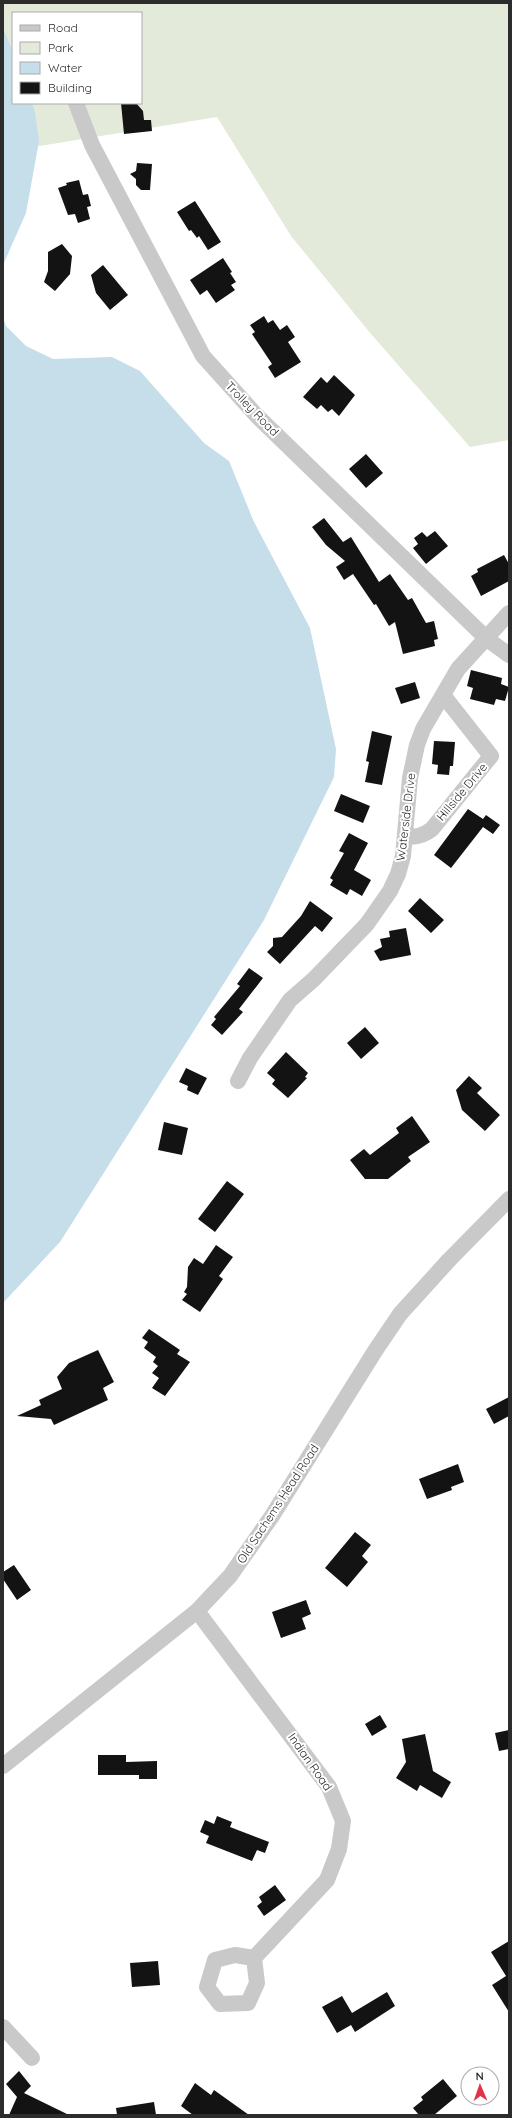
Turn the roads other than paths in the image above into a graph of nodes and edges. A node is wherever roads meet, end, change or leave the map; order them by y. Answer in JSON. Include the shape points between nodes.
{"nodes":[{"id":1,"x":76,"y":104,"type":"edge"},
{"id":2,"x":509,"y":613,"type":"edge"},
{"id":3,"x":487,"y":639,"type":"junction"},
{"id":4,"x":509,"y":655,"type":"edge"},
{"id":5,"x":443,"y":695,"type":"junction"},
{"id":6,"x":405,"y":836,"type":"junction"},
{"id":7,"x":238,"y":1081,"type":"dead end"},
{"id":8,"x":509,"y":1199,"type":"edge"},
{"id":9,"x":197,"y":1611,"type":"junction"},
{"id":10,"x":3,"y":1766,"type":"edge"},
{"id":11,"x":254,"y":1958,"type":"dead end"},
{"id":12,"x":3,"y":2027,"type":"edge"},
{"id":13,"x":32,"y":2058,"type":"dead end"}],
"edges":[{"from":1,"to":3,"type":"street","name":"Trolley Road","via":[[92,144],[203,356],[256,415]]},
{"from":2,"to":3,"type":"street","name":"Waterside Drive"},
{"from":3,"to":4,"type":"street","name":"Trolley Road"},
{"from":3,"to":5,"type":"street","name":"Waterside Drive","via":[[463,663]]},
{"from":5,"to":6,"type":"street","name":"Waterside Drive","via":[[417,745],[410,778]]},
{"from":5,"to":6,"type":"street","name":"Hillside Drive","via":[[492,756],[432,829],[416,837]]},
{"from":6,"to":7,"type":"street","name":"Waterside Drive","via":[[398,874],[379,908],[314,979],[290,1000],[250,1058]]},
{"from":8,"to":9,"type":"street","name":"Old Sachems Head Road","via":[[400,1314],[247,1553],[230,1576]]},
{"from":9,"to":10,"type":"street","name":"Old Sachems Head Road"},
{"from":9,"to":11,"type":"street","name":"Indian Road","via":[[329,1786],[343,1821],[338,1849],[327,1880]]},
{"from":12,"to":13,"type":"street"}]}
